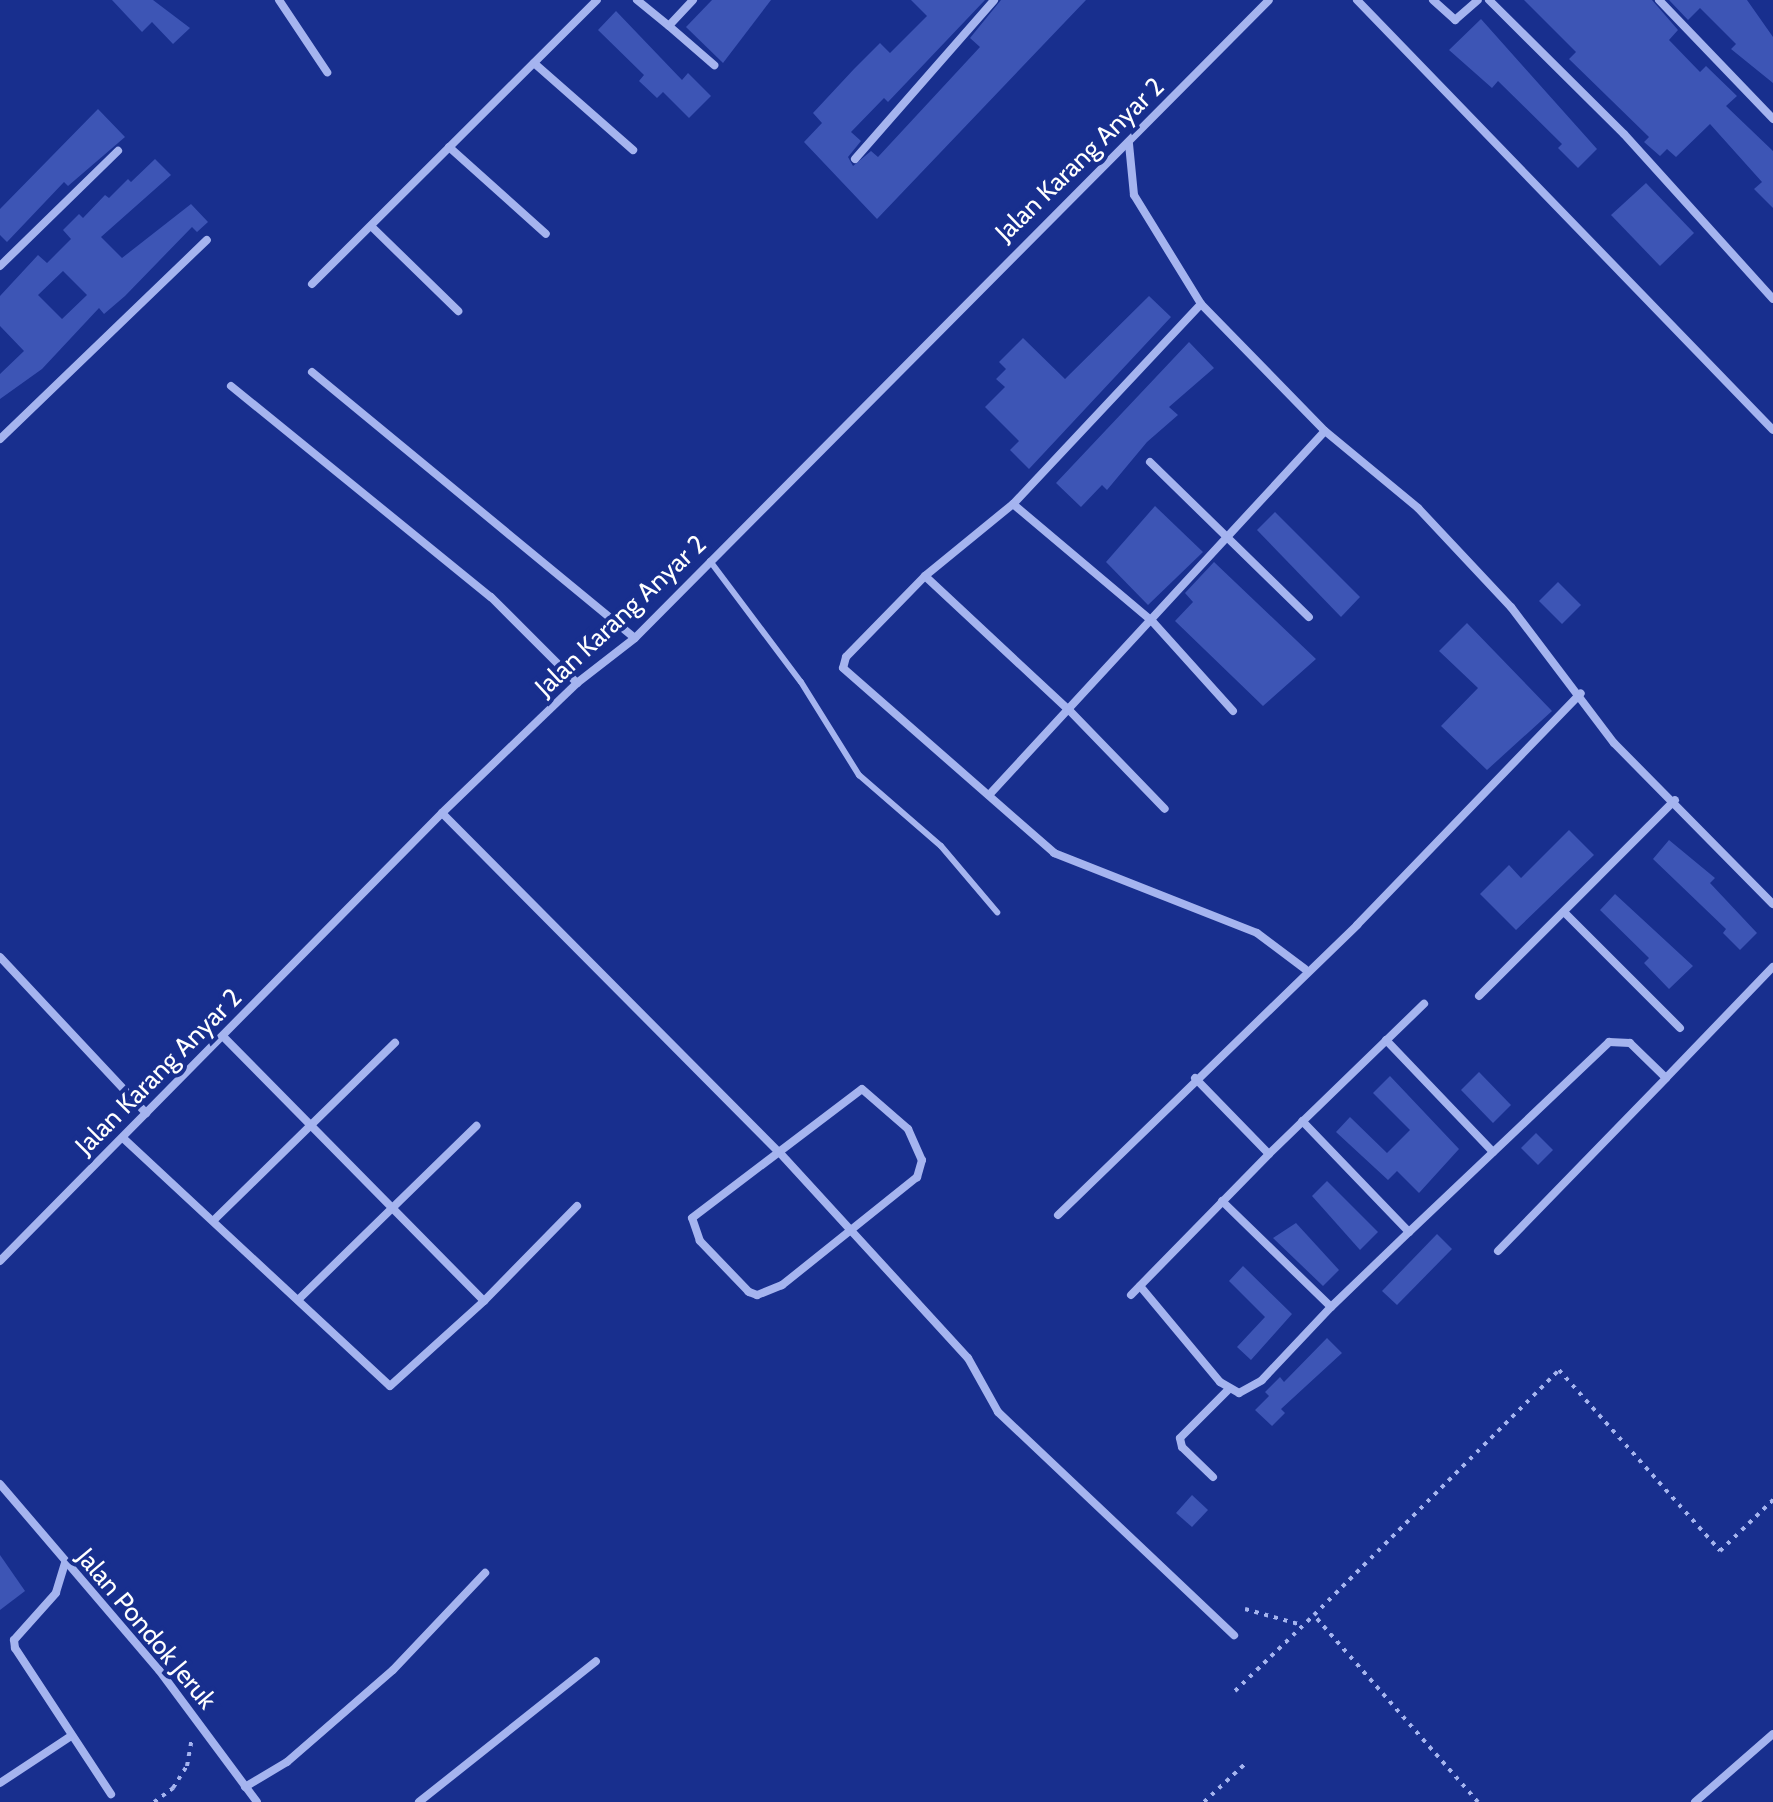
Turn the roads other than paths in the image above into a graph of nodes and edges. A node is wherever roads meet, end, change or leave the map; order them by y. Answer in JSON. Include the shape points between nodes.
{"nodes":[{"id":1,"x":279,"y":0,"type":"edge"},
{"id":2,"x":597,"y":0,"type":"edge"},
{"id":3,"x":637,"y":0,"type":"edge"},
{"id":4,"x":693,"y":0,"type":"edge"},
{"id":5,"x":994,"y":0,"type":"edge"},
{"id":6,"x":1269,"y":0,"type":"edge"},
{"id":7,"x":1357,"y":0,"type":"edge"},
{"id":8,"x":1433,"y":0,"type":"edge"},
{"id":9,"x":1478,"y":0,"type":"edge"},
{"id":10,"x":1489,"y":0,"type":"edge"},
{"id":11,"x":1659,"y":0,"type":"edge"},
{"id":12,"x":669,"y":26,"type":"junction"},
{"id":13,"x":534,"y":63,"type":"junction"},
{"id":14,"x":714,"y":65,"type":"dead end"},
{"id":15,"x":327,"y":72,"type":"dead end"},
{"id":16,"x":1773,"y":119,"type":"edge"},
{"id":17,"x":1129,"y":144,"type":"junction"},
{"id":18,"x":449,"y":147,"type":"junction"},
{"id":19,"x":633,"y":150,"type":"dead end"},
{"id":20,"x":118,"y":151,"type":"dead end"},
{"id":21,"x":855,"y":159,"type":"dead end"},
{"id":22,"x":371,"y":226,"type":"junction"},
{"id":23,"x":546,"y":234,"type":"dead end"},
{"id":24,"x":207,"y":240,"type":"dead end"},
{"id":25,"x":0,"y":266,"type":"edge"},
{"id":26,"x":312,"y":284,"type":"dead end"},
{"id":27,"x":1773,"y":299,"type":"edge"},
{"id":28,"x":1201,"y":304,"type":"junction"},
{"id":29,"x":458,"y":311,"type":"dead end"},
{"id":30,"x":312,"y":372,"type":"dead end"},
{"id":31,"x":231,"y":386,"type":"dead end"},
{"id":32,"x":1773,"y":430,"type":"edge"},
{"id":33,"x":1325,"y":431,"type":"junction"},
{"id":34,"x":0,"y":439,"type":"edge"},
{"id":35,"x":1150,"y":462,"type":"dead end"},
{"id":36,"x":1013,"y":504,"type":"junction"},
{"id":37,"x":1227,"y":537,"type":"junction"},
{"id":38,"x":710,"y":561,"type":"junction"},
{"id":39,"x":925,"y":576,"type":"junction"},
{"id":40,"x":1309,"y":617,"type":"dead end"},
{"id":41,"x":1152,"y":621,"type":"junction"},
{"id":42,"x":635,"y":638,"type":"junction"},
{"id":43,"x":577,"y":683,"type":"junction"},
{"id":44,"x":1581,"y":693,"type":"junction"},
{"id":45,"x":1070,"y":711,"type":"junction"},
{"id":46,"x":1233,"y":711,"type":"dead end"},
{"id":47,"x":989,"y":795,"type":"junction"},
{"id":48,"x":1675,"y":800,"type":"junction"},
{"id":49,"x":1165,"y":809,"type":"dead end"},
{"id":50,"x":442,"y":813,"type":"junction"},
{"id":51,"x":1773,"y":904,"type":"edge"},
{"id":52,"x":997,"y":912,"type":"dead end"},
{"id":53,"x":1564,"y":912,"type":"junction"},
{"id":54,"x":0,"y":957,"type":"edge"},
{"id":55,"x":1773,"y":967,"type":"edge"},
{"id":56,"x":1305,"y":969,"type":"junction"},
{"id":57,"x":1479,"y":996,"type":"dead end"},
{"id":58,"x":1424,"y":1004,"type":"dead end"},
{"id":59,"x":1680,"y":1028,"type":"dead end"},
{"id":60,"x":223,"y":1036,"type":"junction"},
{"id":61,"x":1386,"y":1040,"type":"junction"},
{"id":62,"x":395,"y":1043,"type":"dead end"},
{"id":63,"x":1195,"y":1078,"type":"junction"},
{"id":64,"x":1666,"y":1078,"type":"junction"},
{"id":65,"x":146,"y":1113,"type":"junction"},
{"id":66,"x":1302,"y":1121,"type":"junction"},
{"id":67,"x":311,"y":1125,"type":"junction"},
{"id":68,"x":476,"y":1126,"type":"dead end"},
{"id":69,"x":123,"y":1138,"type":"junction"},
{"id":70,"x":1493,"y":1152,"type":"junction"},
{"id":71,"x":780,"y":1153,"type":"junction"},
{"id":72,"x":1269,"y":1154,"type":"junction"},
{"id":73,"x":1222,"y":1201,"type":"junction"},
{"id":74,"x":577,"y":1206,"type":"dead end"},
{"id":75,"x":392,"y":1208,"type":"junction"},
{"id":76,"x":1058,"y":1215,"type":"dead end"},
{"id":77,"x":215,"y":1219,"type":"junction"},
{"id":78,"x":852,"y":1232,"type":"junction"},
{"id":79,"x":1409,"y":1232,"type":"junction"},
{"id":80,"x":1498,"y":1251,"type":"dead end"},
{"id":81,"x":0,"y":1261,"type":"edge"},
{"id":82,"x":1140,"y":1286,"type":"junction"},
{"id":83,"x":1131,"y":1295,"type":"dead end"},
{"id":84,"x":299,"y":1299,"type":"junction"},
{"id":85,"x":484,"y":1301,"type":"junction"},
{"id":86,"x":1331,"y":1307,"type":"junction"},
{"id":87,"x":1228,"y":1390,"type":"junction"},
{"id":88,"x":1213,"y":1477,"type":"dead end"},
{"id":89,"x":0,"y":1484,"type":"edge"},
{"id":90,"x":65,"y":1563,"type":"junction"},
{"id":91,"x":485,"y":1573,"type":"dead end"},
{"id":92,"x":1234,"y":1635,"type":"dead end"},
{"id":93,"x":596,"y":1661,"type":"dead end"},
{"id":94,"x":1773,"y":1734,"type":"edge"},
{"id":95,"x":71,"y":1736,"type":"junction"},
{"id":96,"x":0,"y":1783,"type":"edge"},
{"id":97,"x":245,"y":1787,"type":"junction"},
{"id":98,"x":111,"y":1794,"type":"dead end"},
{"id":99,"x":257,"y":1802,"type":"edge"},
{"id":100,"x":419,"y":1802,"type":"edge"},
{"id":101,"x":1695,"y":1802,"type":"edge"}],
"edges":[{"from":1,"to":15,"type":"street"},
{"from":2,"to":13,"type":"street"},
{"from":3,"to":12,"type":"street"},
{"from":4,"to":12,"type":"street"},
{"from":5,"to":21,"type":"street"},
{"from":6,"to":17,"type":"street","name":"Jalan Karang Anyar 2"},
{"from":7,"to":32,"type":"street"},
{"from":8,"to":9,"type":"street","via":[[1455,20]]},
{"from":10,"to":27,"type":"street","via":[[1624,134]]},
{"from":11,"to":16,"type":"street"},
{"from":12,"to":14,"type":"street"},
{"from":13,"to":18,"type":"street"},
{"from":13,"to":19,"type":"street"},
{"from":17,"to":28,"type":"street","via":[[1134,195]]},
{"from":17,"to":38,"type":"street","name":"Jalan Karang Anyar 2","via":[[1022,244]]},
{"from":18,"to":22,"type":"street"},
{"from":18,"to":23,"type":"street"},
{"from":20,"to":25,"type":"street"},
{"from":22,"to":26,"type":"street"},
{"from":22,"to":29,"type":"street"},
{"from":24,"to":34,"type":"street"},
{"from":28,"to":33,"type":"street"},
{"from":28,"to":36,"type":"street"},
{"from":30,"to":42,"type":"street"},
{"from":31,"to":43,"type":"street","via":[[491,597]]},
{"from":33,"to":37,"type":"street"},
{"from":33,"to":44,"type":"street","via":[[1418,508],[1511,607]]},
{"from":35,"to":37,"type":"street"},
{"from":36,"to":39,"type":"street"},
{"from":36,"to":41,"type":"street"},
{"from":37,"to":40,"type":"street"},
{"from":37,"to":41,"type":"street"},
{"from":38,"to":42,"type":"street","name":"Jalan Karang Anyar 2"},
{"from":38,"to":52,"type":"lane","via":[[801,682],[859,775],[941,846]]},
{"from":39,"to":45,"type":"street"},
{"from":39,"to":47,"type":"street","via":[[846,657],[843,668]]},
{"from":41,"to":45,"type":"street"},
{"from":41,"to":46,"type":"street"},
{"from":42,"to":43,"type":"street","name":"Jalan Karang Anyar 2"},
{"from":43,"to":50,"type":"street","name":"Jalan Karang Anyar 2"},
{"from":44,"to":48,"type":"street","via":[[1614,743]]},
{"from":44,"to":56,"type":"street","via":[[1379,902]]},
{"from":45,"to":47,"type":"street"},
{"from":45,"to":49,"type":"street"},
{"from":47,"to":56,"type":"street","via":[[1054,853],[1257,933]]},
{"from":48,"to":51,"type":"street"},
{"from":48,"to":53,"type":"street"},
{"from":50,"to":60,"type":"street","name":"Jalan Karang Anyar 2"},
{"from":50,"to":71,"type":"street"},
{"from":53,"to":57,"type":"street"},
{"from":53,"to":59,"type":"street"},
{"from":54,"to":65,"type":"street"},
{"from":55,"to":64,"type":"street"},
{"from":56,"to":63,"type":"street"},
{"from":58,"to":61,"type":"street"},
{"from":60,"to":65,"type":"street","name":"Jalan Karang Anyar 2"},
{"from":60,"to":67,"type":"street"},
{"from":61,"to":66,"type":"street"},
{"from":61,"to":70,"type":"street"},
{"from":62,"to":67,"type":"street"},
{"from":63,"to":72,"type":"street"},
{"from":63,"to":76,"type":"street"},
{"from":64,"to":70,"type":"street","via":[[1630,1043],[1609,1042]]},
{"from":64,"to":80,"type":"street"},
{"from":65,"to":69,"type":"street","name":"Jalan Karang Anyar 2"},
{"from":66,"to":72,"type":"street"},
{"from":66,"to":79,"type":"street"},
{"from":67,"to":75,"type":"street"},
{"from":67,"to":77,"type":"street"},
{"from":68,"to":75,"type":"street"},
{"from":69,"to":77,"type":"street"},
{"from":69,"to":81,"type":"street","name":"Jalan Karang Anyar 2"},
{"from":70,"to":79,"type":"street"},
{"from":71,"to":78,"type":"street"},
{"from":71,"to":78,"type":"street","via":[[855,1091],[862,1089],[893,1111],[920,1149],[921,1170],[911,1186]]},
{"from":71,"to":78,"type":"street","via":[[698,1210],[692,1218],[700,1241],[757,1295],[782,1285]]},
{"from":72,"to":73,"type":"street"},
{"from":73,"to":82,"type":"street"},
{"from":73,"to":86,"type":"street"},
{"from":74,"to":85,"type":"street"},
{"from":75,"to":84,"type":"street"},
{"from":75,"to":85,"type":"street"},
{"from":77,"to":84,"type":"street"},
{"from":78,"to":92,"type":"street","via":[[968,1358],[998,1412]]},
{"from":79,"to":86,"type":"street"},
{"from":82,"to":83,"type":"street"},
{"from":82,"to":87,"type":"street"},
{"from":84,"to":85,"type":"street","via":[[390,1386]]},
{"from":86,"to":87,"type":"street","via":[[1262,1380],[1239,1393]]},
{"from":87,"to":88,"type":"street","via":[[1180,1438],[1182,1447]]},
{"from":89,"to":90,"type":"street","name":"Jalan Pondok Jeruk"},
{"from":90,"to":95,"type":"street","via":[[56,1593],[14,1640],[23,1665]]},
{"from":90,"to":97,"type":"street","name":"Jalan Pondok Jeruk"},
{"from":91,"to":97,"type":"street","via":[[393,1670],[287,1762]]},
{"from":93,"to":100,"type":"street"},
{"from":94,"to":101,"type":"street"},
{"from":95,"to":96,"type":"street"},
{"from":95,"to":98,"type":"street"},
{"from":97,"to":99,"type":"street","name":"Jalan Pondok Jeruk"}]}
